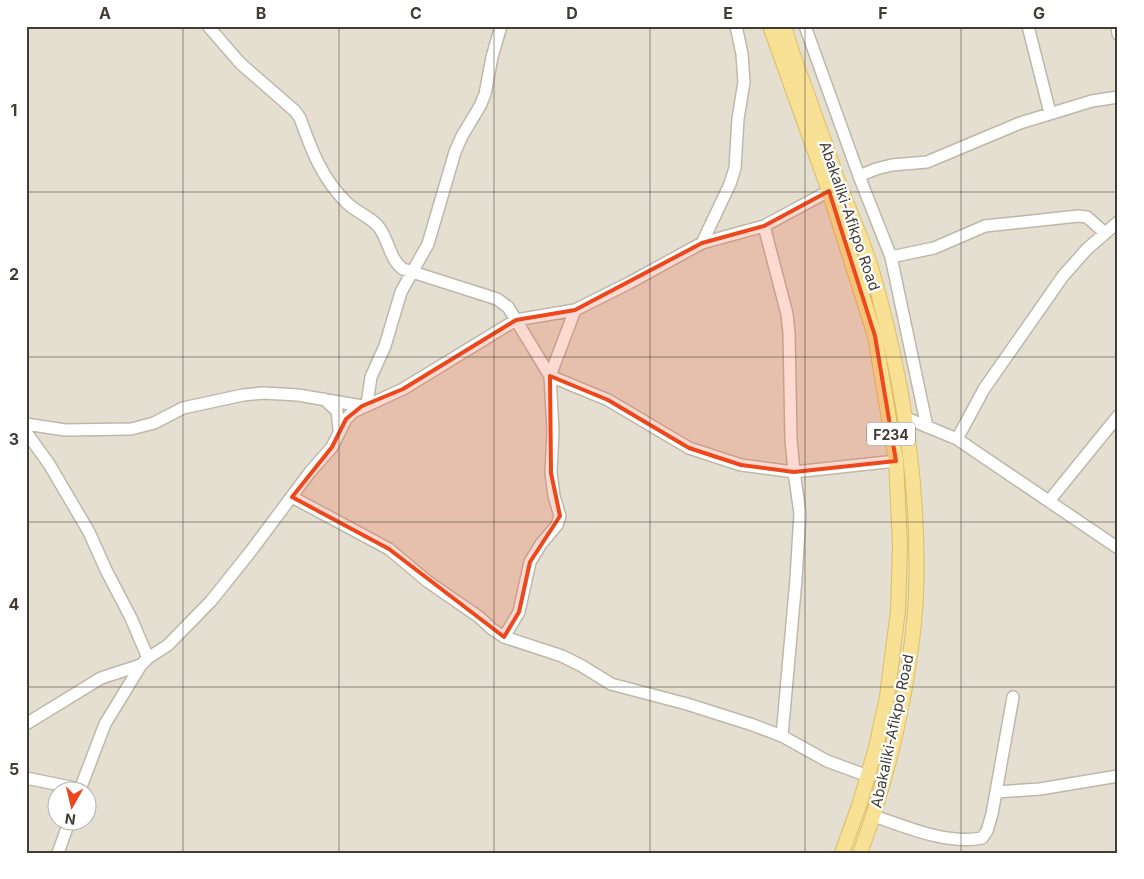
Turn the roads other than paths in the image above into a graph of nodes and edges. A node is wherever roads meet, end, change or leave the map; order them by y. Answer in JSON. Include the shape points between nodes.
{"nodes":[{"id":1,"x":208,"y":26,"type":"edge"},
{"id":2,"x":501,"y":26,"type":"edge"},
{"id":3,"x":736,"y":26,"type":"edge"},
{"id":4,"x":770,"y":26,"type":"edge"},
{"id":5,"x":784,"y":26,"type":"edge"},
{"id":6,"x":805,"y":26,"type":"edge"},
{"id":7,"x":1028,"y":26,"type":"edge"},
{"id":8,"x":1116,"y":26,"type":"edge"},
{"id":9,"x":1118,"y":34,"type":"edge"},
{"id":10,"x":1118,"y":97,"type":"edge"},
{"id":11,"x":1050,"y":113,"type":"junction"},
{"id":12,"x":859,"y":176,"type":"junction"},
{"id":13,"x":829,"y":190,"type":"junction"},
{"id":14,"x":1118,"y":222,"type":"edge"},
{"id":15,"x":764,"y":226,"type":"junction"},
{"id":16,"x":1105,"y":233,"type":"junction"},
{"id":17,"x":702,"y":243,"type":"junction"},
{"id":18,"x":890,"y":257,"type":"junction"},
{"id":19,"x":412,"y":272,"type":"junction"},
{"id":20,"x":575,"y":310,"type":"junction"},
{"id":21,"x":516,"y":320,"type":"junction"},
{"id":22,"x":550,"y":376,"type":"junction"},
{"id":23,"x":324,"y":399,"type":"junction"},
{"id":24,"x":365,"y":405,"type":"junction"},
{"id":25,"x":1118,"y":416,"type":"edge"},
{"id":26,"x":904,"y":417,"type":"junction"},
{"id":27,"x":26,"y":424,"type":"edge"},
{"id":28,"x":927,"y":427,"type":"junction"},
{"id":29,"x":340,"y":431,"type":"junction"},
{"id":30,"x":26,"y":432,"type":"edge"},
{"id":31,"x":957,"y":439,"type":"junction"},
{"id":32,"x":896,"y":461,"type":"junction"},
{"id":33,"x":794,"y":472,"type":"junction"},
{"id":34,"x":292,"y":497,"type":"junction"},
{"id":35,"x":1048,"y":500,"type":"junction"},
{"id":36,"x":1118,"y":548,"type":"edge"},
{"id":37,"x":504,"y":637,"type":"junction"},
{"id":38,"x":144,"y":661,"type":"junction"},
{"id":39,"x":1013,"y":697,"type":"dead end"},
{"id":40,"x":26,"y":724,"type":"edge"},
{"id":41,"x":782,"y":736,"type":"junction"},
{"id":42,"x":868,"y":776,"type":"junction"},
{"id":43,"x":1118,"y":776,"type":"edge"},
{"id":44,"x":26,"y":778,"type":"edge"},
{"id":45,"x":83,"y":782,"type":"edge"},
{"id":46,"x":48,"y":783,"type":"edge"},
{"id":47,"x":996,"y":792,"type":"junction"},
{"id":48,"x":874,"y":816,"type":"junction"},
{"id":49,"x":65,"y":832,"type":"edge"},
{"id":50,"x":58,"y":853,"type":"edge"},
{"id":51,"x":842,"y":853,"type":"edge"},
{"id":52,"x":860,"y":853,"type":"edge"}],
"edges":[{"from":1,"to":19,"type":"street","via":[[241,64],[295,111],[320,168],[331,184],[354,210],[378,227],[397,265]]},
{"from":2,"to":19,"type":"street","via":[[485,94],[462,136],[428,244]]},
{"from":3,"to":17,"type":"street","via":[[744,82],[735,168]]},
{"from":4,"to":13,"type":"main road","number":"F234"},
{"from":5,"to":26,"type":"main road","name":"Abakaliki-Afikpo Road","number":"F234","via":[[869,261],[891,343]]},
{"from":6,"to":12,"type":"street"},
{"from":7,"to":11,"type":"street"},
{"from":8,"to":9,"type":"street"},
{"from":10,"to":11,"type":"street"},
{"from":11,"to":12,"type":"street","via":[[927,162],[892,165]]},
{"from":12,"to":18,"type":"street"},
{"from":13,"to":15,"type":"street"},
{"from":13,"to":32,"type":"main road","number":"F234","via":[[875,336]]},
{"from":14,"to":16,"type":"street"},
{"from":15,"to":17,"type":"street"},
{"from":15,"to":33,"type":"street","via":[[790,333]]},
{"from":16,"to":18,"type":"street","via":[[1087,217],[1078,216],[985,226],[934,248]]},
{"from":16,"to":31,"type":"street","via":[[1063,276],[984,388]]},
{"from":17,"to":20,"type":"street"},
{"from":18,"to":28,"type":"street"},
{"from":19,"to":21,"type":"street","via":[[497,299],[508,307]]},
{"from":19,"to":24,"type":"street","via":[[401,292],[385,346],[371,377]]},
{"from":20,"to":21,"type":"street"},
{"from":20,"to":22,"type":"street"},
{"from":21,"to":22,"type":"street"},
{"from":21,"to":24,"type":"street","via":[[403,389]]},
{"from":22,"to":33,"type":"street","via":[[608,400],[689,448],[741,465]]},
{"from":22,"to":37,"type":"street","via":[[551,473],[560,516],[530,562],[518,612]]},
{"from":23,"to":24,"type":"street"},
{"from":23,"to":27,"type":"street","via":[[263,393],[243,395],[183,408],[154,423],[131,429],[65,430]]},
{"from":23,"to":29,"type":"street","via":[[337,411]]},
{"from":24,"to":29,"type":"street","via":[[346,419]]},
{"from":25,"to":35,"type":"street"},
{"from":26,"to":28,"type":"street"},
{"from":26,"to":48,"type":"main road","name":"Abakaliki-Afikpo Road","number":"F234","via":[[915,532],[916,594],[903,693]]},
{"from":28,"to":31,"type":"street"},
{"from":29,"to":34,"type":"street","via":[[332,447]]},
{"from":30,"to":38,"type":"street","via":[[89,532],[131,618]]},
{"from":31,"to":35,"type":"street"},
{"from":32,"to":33,"type":"street"},
{"from":32,"to":42,"type":"main road","number":"F234","via":[[900,545],[898,610],[887,697]]},
{"from":33,"to":41,"type":"street","via":[[799,497],[800,533]]},
{"from":34,"to":37,"type":"street","via":[[389,549]]},
{"from":34,"to":38,"type":"street","via":[[212,601],[168,645]]},
{"from":35,"to":36,"type":"street"},
{"from":37,"to":41,"type":"street","via":[[562,656],[611,684],[687,704]]},
{"from":38,"to":40,"type":"street","via":[[101,678]]},
{"from":38,"to":45,"type":"street","via":[[105,724]]},
{"from":39,"to":47,"type":"street"},
{"from":41,"to":42,"type":"street","via":[[827,761]]},
{"from":42,"to":51,"type":"main road","number":"F234"},
{"from":43,"to":47,"type":"street","via":[[1040,789]]},
{"from":44,"to":46,"type":"street"},
{"from":47,"to":48,"type":"street","via":[[987,831],[982,838],[969,841],[919,831]]},
{"from":48,"to":52,"type":"main road","name":"Abakaliki-Afikpo Road","number":"F234"},
{"from":49,"to":50,"type":"street"}]}
